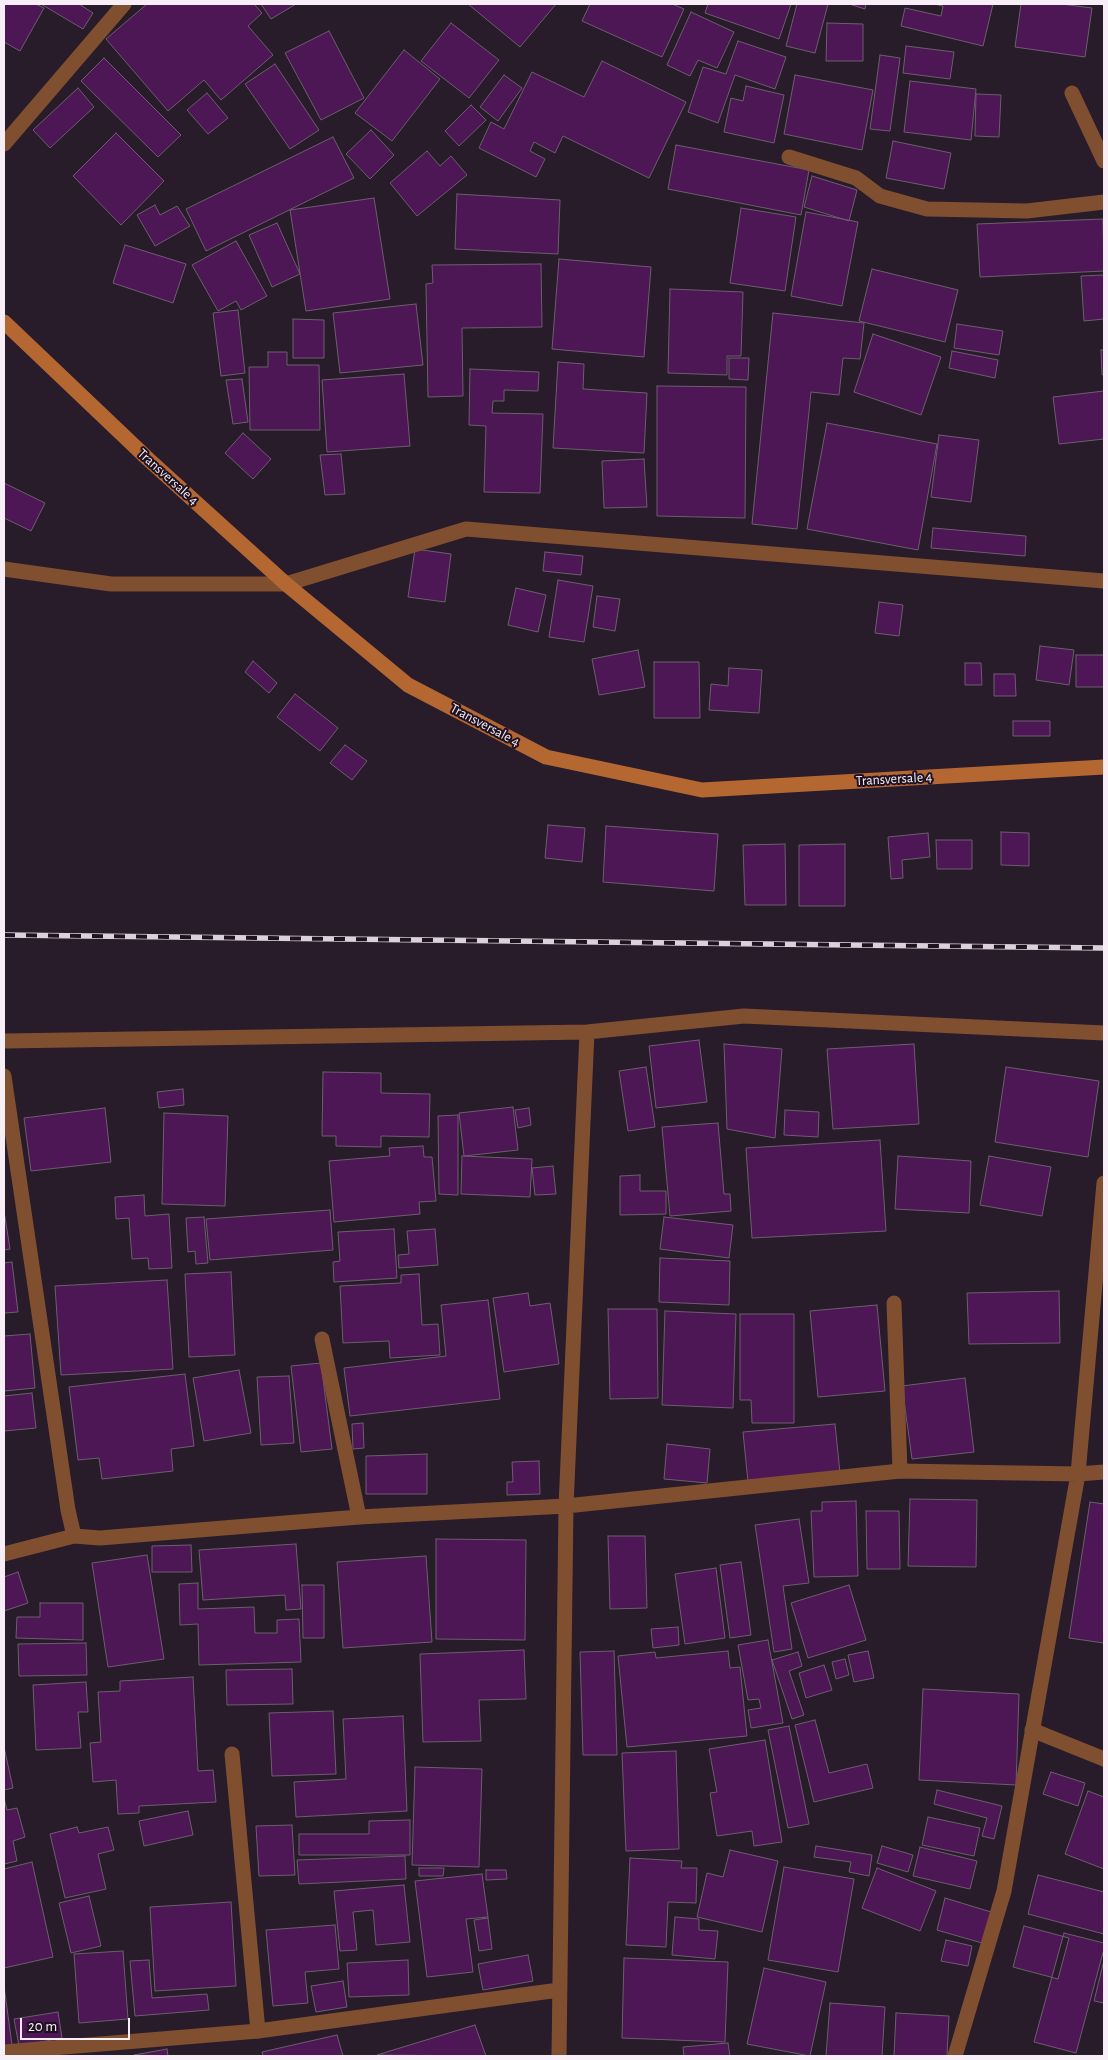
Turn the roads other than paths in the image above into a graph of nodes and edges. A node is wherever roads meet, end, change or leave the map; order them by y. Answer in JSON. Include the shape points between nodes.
{"nodes":[{"id":1,"x":124,"y":4,"type":"edge"},
{"id":2,"x":1072,"y":93,"type":"dead end"},
{"id":3,"x":4,"y":144,"type":"edge"},
{"id":4,"x":789,"y":157,"type":"dead end"},
{"id":5,"x":1104,"y":161,"type":"edge"},
{"id":6,"x":1104,"y":202,"type":"edge"},
{"id":7,"x":4,"y":322,"type":"edge"},
{"id":8,"x":4,"y":569,"type":"edge"},
{"id":9,"x":1104,"y":581,"type":"edge"},
{"id":10,"x":286,"y":584,"type":"junction"},
{"id":11,"x":1104,"y":767,"type":"edge"},
{"id":12,"x":587,"y":1032,"type":"junction"},
{"id":13,"x":1104,"y":1033,"type":"edge"},
{"id":14,"x":4,"y":1041,"type":"edge"},
{"id":15,"x":4,"y":1076,"type":"edge"},
{"id":16,"x":1104,"y":1184,"type":"edge"},
{"id":17,"x":894,"y":1303,"type":"dead end"},
{"id":18,"x":1098,"y":1320,"type":"edge"},
{"id":19,"x":322,"y":1338,"type":"dead end"},
{"id":20,"x":900,"y":1471,"type":"junction"},
{"id":21,"x":1104,"y":1472,"type":"edge"},
{"id":22,"x":1078,"y":1474,"type":"junction"},
{"id":23,"x":566,"y":1506,"type":"junction"},
{"id":24,"x":359,"y":1517,"type":"junction"},
{"id":25,"x":74,"y":1536,"type":"junction"},
{"id":26,"x":4,"y":1554,"type":"edge"},
{"id":27,"x":1032,"y":1730,"type":"junction"},
{"id":28,"x":232,"y":1754,"type":"dead end"},
{"id":29,"x":1104,"y":1759,"type":"edge"},
{"id":30,"x":559,"y":1990,"type":"junction"},
{"id":31,"x":258,"y":2031,"type":"junction"},
{"id":32,"x":4,"y":2052,"type":"edge"},
{"id":33,"x":559,"y":2056,"type":"edge"},
{"id":34,"x":955,"y":2056,"type":"edge"}],
"edges":[{"from":1,"to":3,"type":"street"},
{"from":2,"to":5,"type":"street"},
{"from":4,"to":6,"type":"street","via":[[856,178],[880,196],[928,209],[1027,211]]},
{"from":7,"to":10,"type":"main road","name":"Transversale 4"},
{"from":8,"to":10,"type":"street","via":[[111,584]]},
{"from":9,"to":10,"type":"street","via":[[466,529]]},
{"from":10,"to":11,"type":"main road","name":"Transversale 4","via":[[408,685],[546,757],[702,790]]},
{"from":12,"to":13,"type":"street","via":[[744,1016]]},
{"from":12,"to":14,"type":"street"},
{"from":12,"to":23,"type":"street"},
{"from":15,"to":25,"type":"street"},
{"from":16,"to":18,"type":"street"},
{"from":17,"to":20,"type":"street"},
{"from":18,"to":22,"type":"street"},
{"from":19,"to":24,"type":"street"},
{"from":20,"to":22,"type":"street"},
{"from":20,"to":23,"type":"street"},
{"from":21,"to":22,"type":"street"},
{"from":22,"to":27,"type":"street"},
{"from":23,"to":24,"type":"street"},
{"from":23,"to":30,"type":"street"},
{"from":24,"to":25,"type":"street","via":[[100,1538]]},
{"from":25,"to":26,"type":"street"},
{"from":27,"to":29,"type":"street"},
{"from":27,"to":34,"type":"street","via":[[1004,1891]]},
{"from":28,"to":31,"type":"street"},
{"from":30,"to":31,"type":"street"},
{"from":30,"to":33,"type":"street"},
{"from":31,"to":32,"type":"street"}]}
